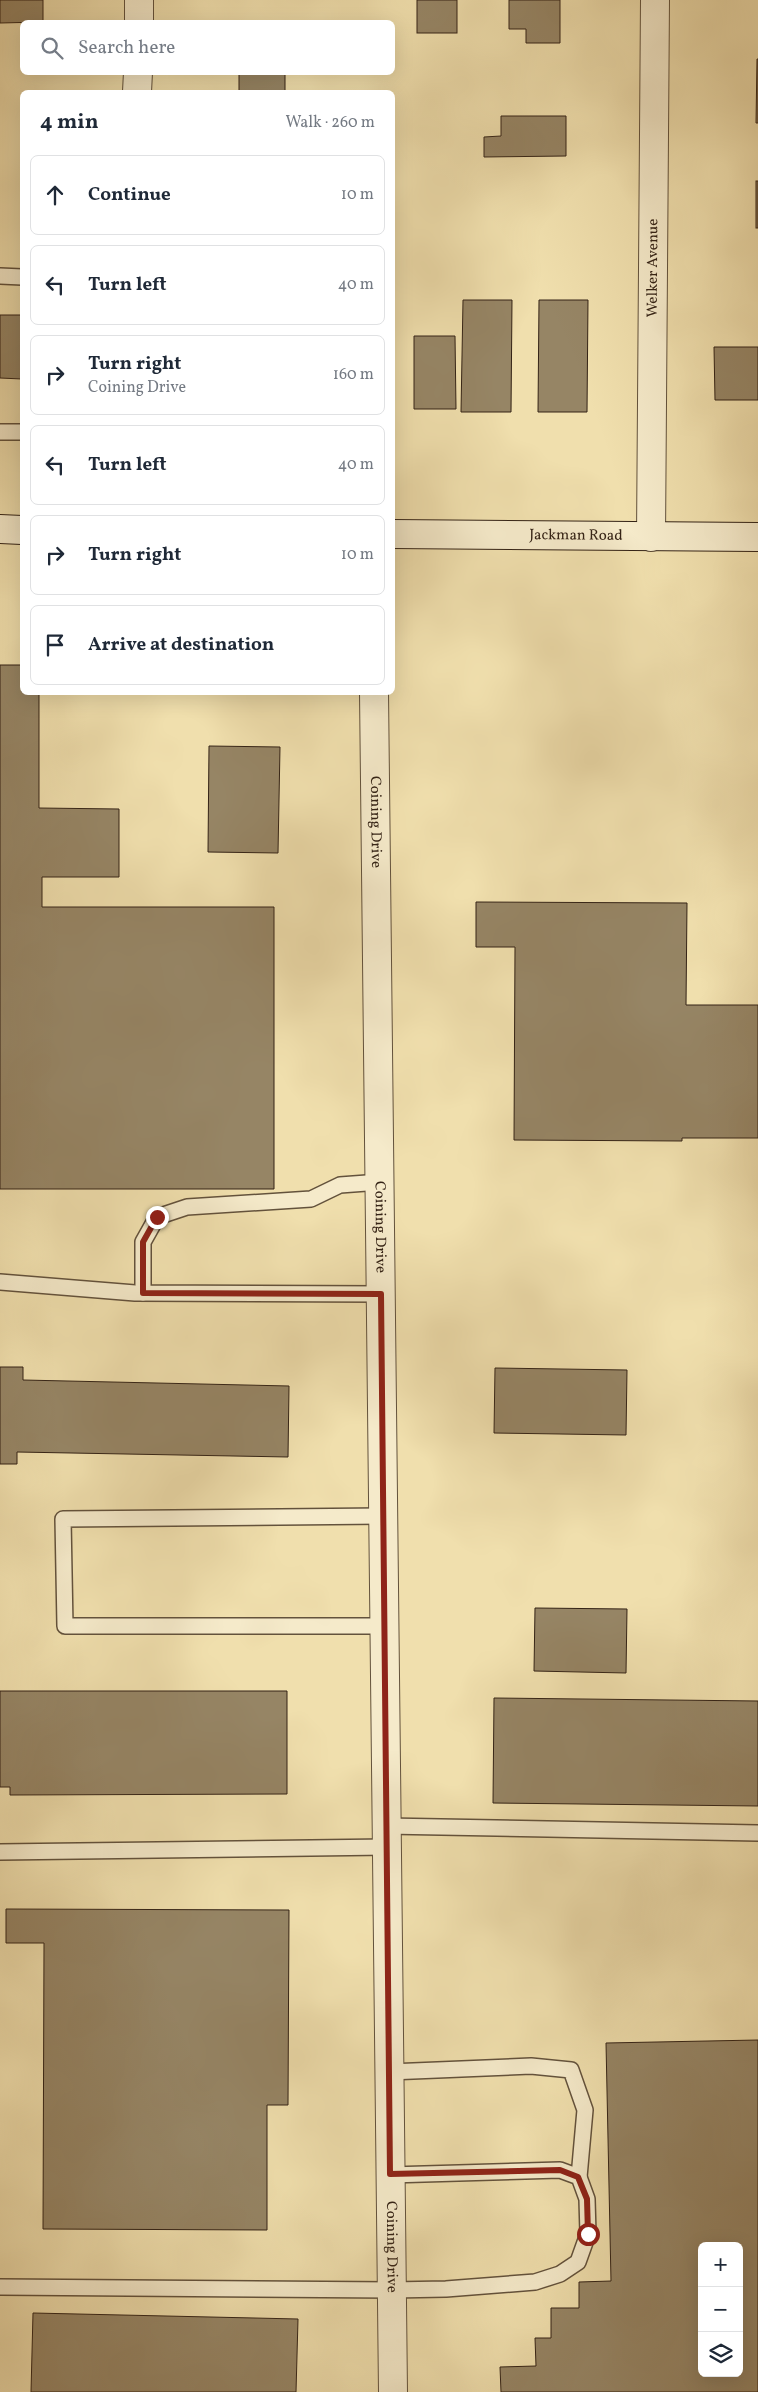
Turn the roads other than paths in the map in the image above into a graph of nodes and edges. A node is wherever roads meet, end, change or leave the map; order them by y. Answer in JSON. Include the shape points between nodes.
{"nodes":[{"id":1,"x":139,"y":0,"type":"edge"},
{"id":2,"x":655,"y":0,"type":"edge"},
{"id":3,"x":139,"y":20,"type":"edge"},
{"id":4,"x":138,"y":75,"type":"edge"},
{"id":5,"x":137,"y":90,"type":"edge"},
{"id":6,"x":0,"y":276,"type":"edge"},
{"id":7,"x":20,"y":277,"type":"edge"},
{"id":8,"x":0,"y":432,"type":"edge"},
{"id":9,"x":20,"y":432,"type":"edge"},
{"id":10,"x":0,"y":529,"type":"edge"},
{"id":11,"x":20,"y":530,"type":"edge"},
{"id":12,"x":395,"y":534,"type":"edge"},
{"id":13,"x":651,"y":537,"type":"junction"},
{"id":14,"x":758,"y":537,"type":"edge"},
{"id":15,"x":374,"y":695,"type":"edge"},
{"id":16,"x":380,"y":1182,"type":"junction"},
{"id":17,"x":0,"y":1282,"type":"edge"},
{"id":18,"x":143,"y":1293,"type":"junction"},
{"id":19,"x":381,"y":1294,"type":"junction"},
{"id":20,"x":383,"y":1516,"type":"junction"},
{"id":21,"x":384,"y":1626,"type":"junction"},
{"id":22,"x":758,"y":1833,"type":"edge"},
{"id":23,"x":387,"y":1837,"type":"junction"},
{"id":24,"x":0,"y":1852,"type":"edge"},
{"id":25,"x":389,"y":2072,"type":"junction"},
{"id":26,"x":390,"y":2174,"type":"junction"},
{"id":27,"x":578,"y":2177,"type":"junction"},
{"id":28,"x":0,"y":2287,"type":"edge"},
{"id":29,"x":392,"y":2290,"type":"junction"},
{"id":30,"x":393,"y":2392,"type":"edge"}],
"edges":[{"from":1,"to":3,"type":"street"},
{"from":2,"to":13,"type":"street","name":"Welker Avenue"},
{"from":4,"to":5,"type":"street"},
{"from":6,"to":7,"type":"lane"},
{"from":8,"to":9,"type":"lane"},
{"from":10,"to":11,"type":"street"},
{"from":12,"to":13,"type":"street","name":"Jackman Road"},
{"from":13,"to":14,"type":"street","name":"Jackman Road"},
{"from":15,"to":16,"type":"street","name":"Coining Drive"},
{"from":16,"to":18,"type":"lane","via":[[340,1186],[311,1199],[187,1207],[157,1217],[143,1242]]},
{"from":16,"to":19,"type":"street","name":"Coining Drive"},
{"from":17,"to":18,"type":"lane"},
{"from":18,"to":19,"type":"lane"},
{"from":19,"to":20,"type":"street","name":"Coining Drive"},
{"from":20,"to":21,"type":"street","name":"Coining Drive"},
{"from":20,"to":21,"type":"lane","via":[[63,1519],[65,1626]]},
{"from":21,"to":23,"type":"street","name":"Coining Drive"},
{"from":22,"to":23,"type":"lane"},
{"from":23,"to":24,"type":"lane"},
{"from":23,"to":25,"type":"street","name":"Coining Drive"},
{"from":25,"to":26,"type":"street","name":"Coining Drive"},
{"from":25,"to":27,"type":"lane","via":[[531,2066],[572,2070],[584,2110]]},
{"from":26,"to":27,"type":"lane","via":[[560,2170]]},
{"from":26,"to":29,"type":"street","name":"Coining Drive"},
{"from":27,"to":29,"type":"lane","via":[[587,2199],[588,2234],[578,2262],[560,2274],[535,2282]]},
{"from":28,"to":29,"type":"lane"},
{"from":29,"to":30,"type":"street","name":"Coining Drive"}]}
